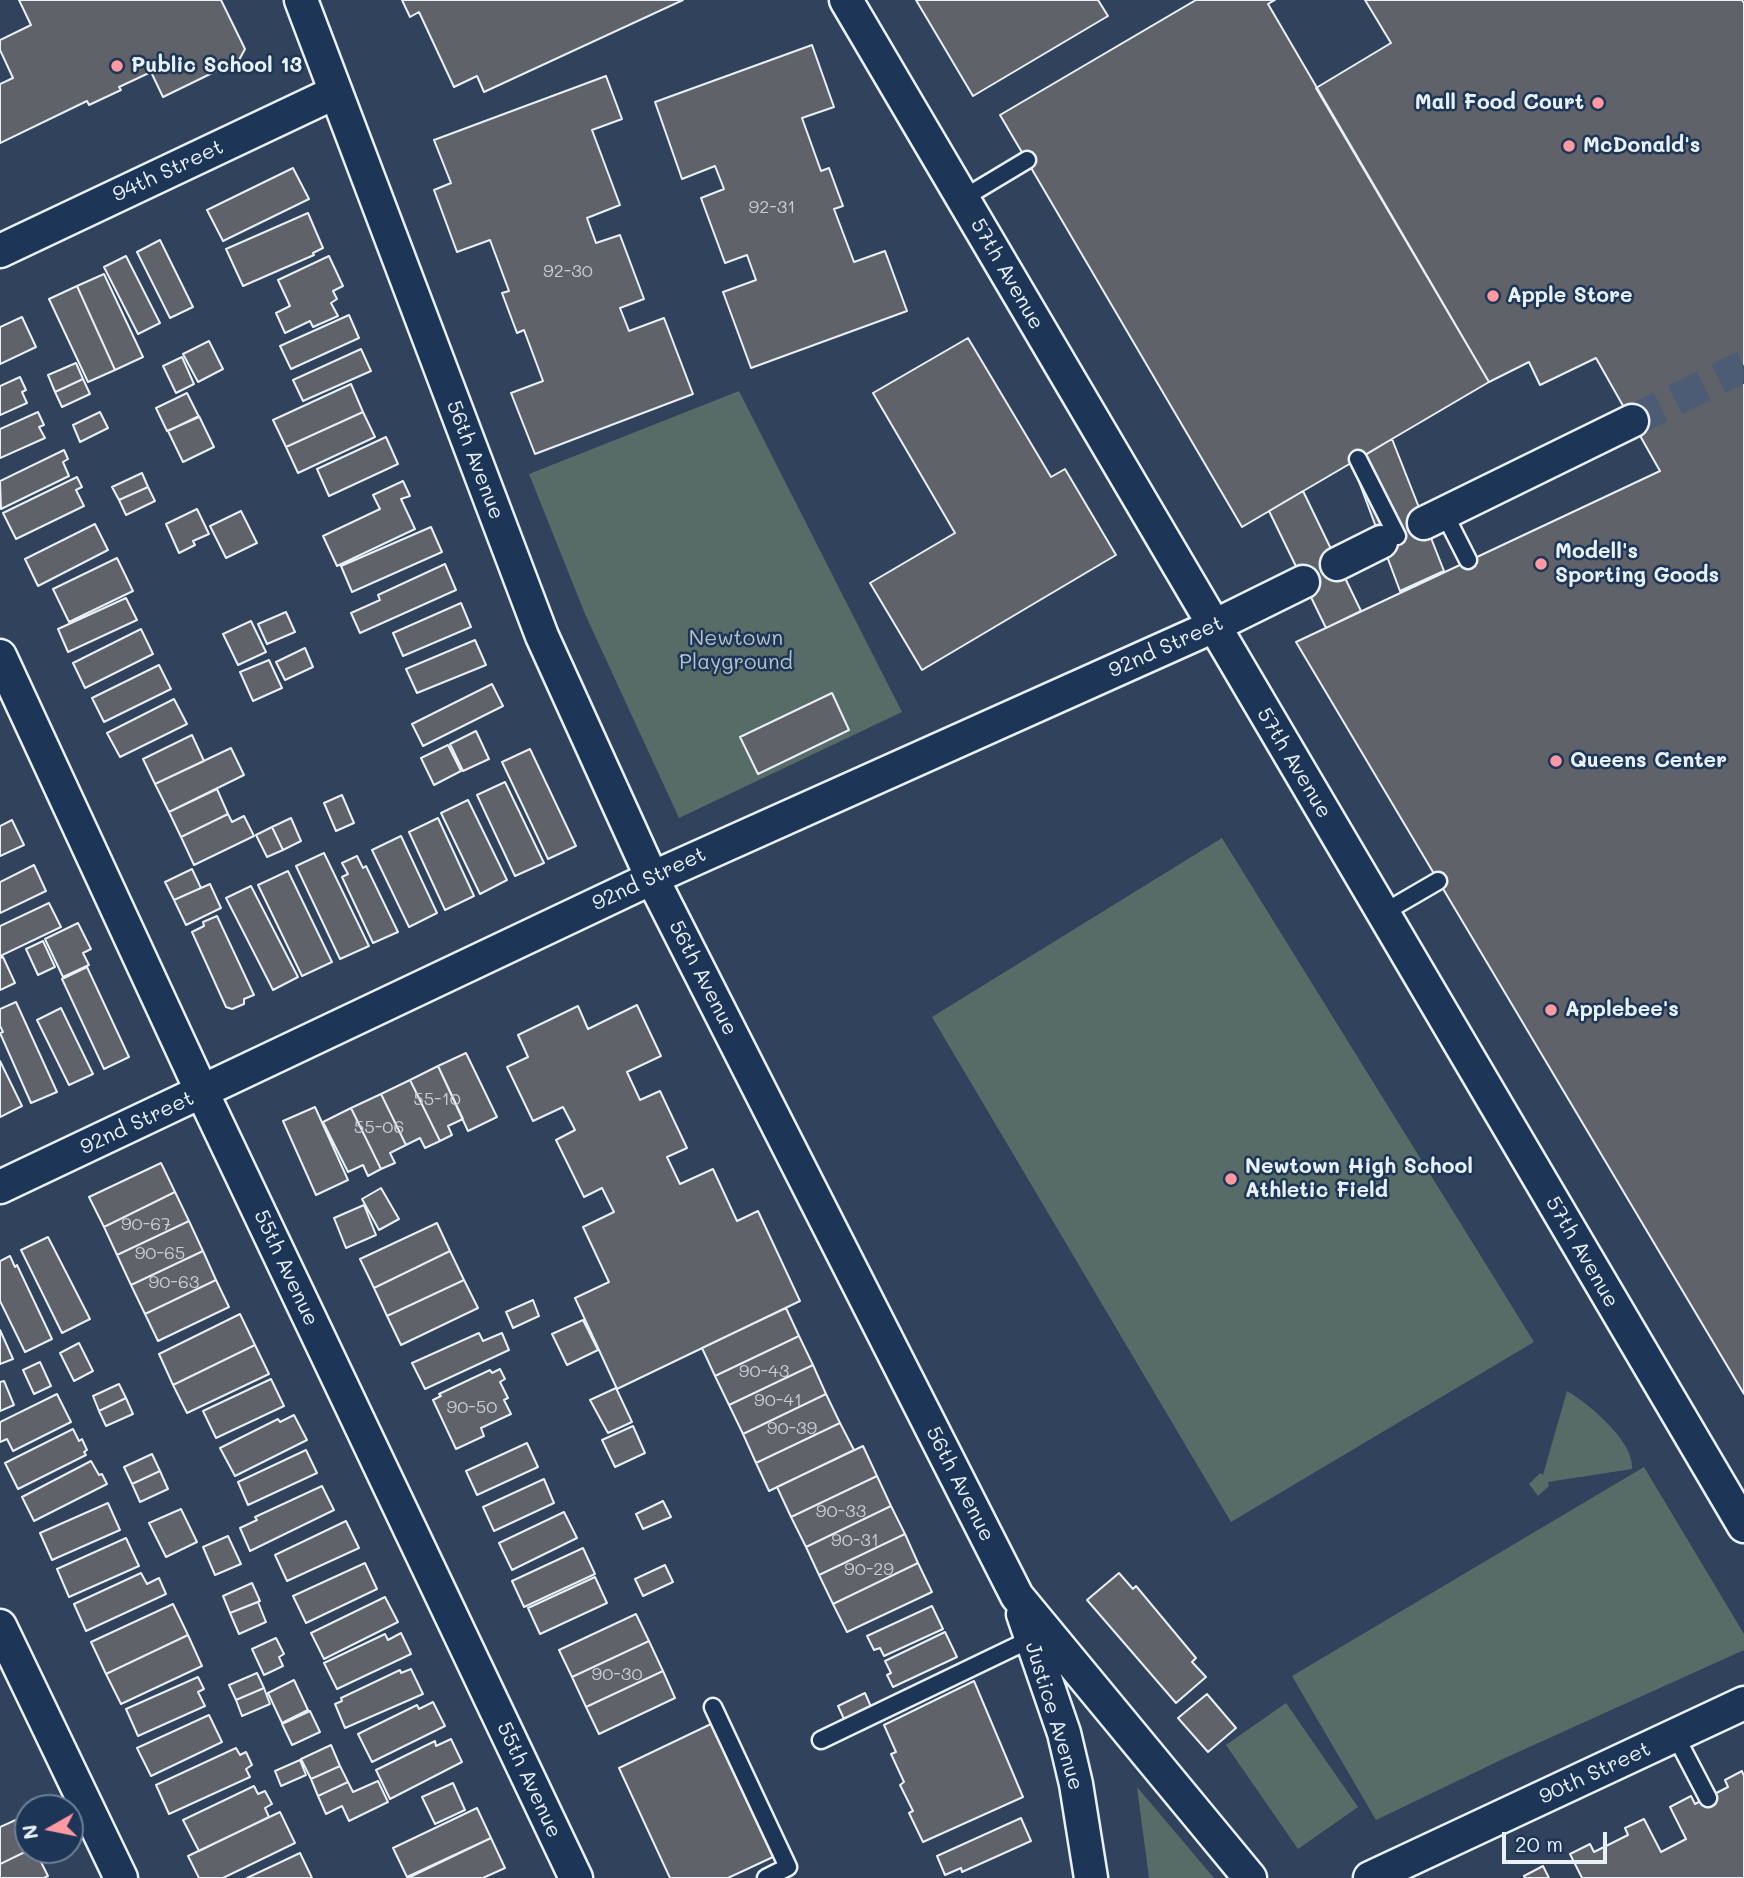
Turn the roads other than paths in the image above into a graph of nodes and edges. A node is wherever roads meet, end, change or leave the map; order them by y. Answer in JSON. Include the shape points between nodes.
{"nodes":[{"id":1,"x":301,"y":0,"type":"edge"},
{"id":2,"x":846,"y":0,"type":"edge"},
{"id":3,"x":336,"y":92,"type":"junction"},
{"id":4,"x":1027,"y":160,"type":"dead end"},
{"id":5,"x":962,"y":199,"type":"junction"},
{"id":6,"x":0,"y":251,"type":"edge"},
{"id":7,"x":1632,"y":421,"type":"tunnel mouth"},
{"id":8,"x":1358,"y":459,"type":"dead end"},
{"id":9,"x":1411,"y":528,"type":"junction"},
{"id":10,"x":1468,"y":560,"type":"dead end"},
{"id":11,"x":1337,"y":564,"type":"dead end"},
{"id":12,"x":1303,"y":582,"type":"dead end"},
{"id":13,"x":1214,"y":626,"type":"junction"},
{"id":14,"x":0,"y":656,"type":"edge"},
{"id":15,"x":652,"y":878,"type":"junction"},
{"id":16,"x":1438,"y":880,"type":"dead end"},
{"id":17,"x":1383,"y":913,"type":"junction"},
{"id":18,"x":202,"y":1092,"type":"junction"},
{"id":19,"x":0,"y":1187,"type":"edge"},
{"id":20,"x":1744,"y":1526,"type":"edge"},
{"id":21,"x":1017,"y":1596,"type":"junction"},
{"id":22,"x":0,"y":1626,"type":"edge"},
{"id":23,"x":1031,"y":1639,"type":"junction"},
{"id":24,"x":1744,"y":1703,"type":"edge"},
{"id":25,"x":713,"y":1707,"type":"dead end"},
{"id":26,"x":1675,"y":1735,"type":"junction"},
{"id":27,"x":821,"y":1740,"type":"dead end"},
{"id":28,"x":1708,"y":1798,"type":"dead end"},
{"id":29,"x":121,"y":1878,"type":"edge"},
{"id":30,"x":576,"y":1878,"type":"edge"},
{"id":31,"x":766,"y":1878,"type":"edge"},
{"id":32,"x":1091,"y":1878,"type":"edge"},
{"id":33,"x":1250,"y":1878,"type":"edge"},
{"id":34,"x":1370,"y":1878,"type":"edge"}],
"edges":[{"from":1,"to":3,"type":"street","name":"56th Avenue"},
{"from":2,"to":5,"type":"street","name":"57th Avenue"},
{"from":3,"to":6,"type":"street","name":"94th Street"},
{"from":3,"to":15,"type":"street","name":"56th Avenue","via":[[542,636]]},
{"from":4,"to":5,"type":"lane"},
{"from":5,"to":13,"type":"street","name":"57th Avenue"},
{"from":7,"to":9,"type":"street"},
{"from":8,"to":9,"type":"lane"},
{"from":9,"to":10,"type":"lane"},
{"from":9,"to":11,"type":"street"},
{"from":12,"to":13,"type":"street","name":"92nd Street"},
{"from":13,"to":15,"type":"street","name":"92nd Street"},
{"from":13,"to":17,"type":"street","name":"57th Avenue"},
{"from":14,"to":18,"type":"street","name":"55th Avenue"},
{"from":15,"to":18,"type":"street","name":"92nd Street"},
{"from":15,"to":21,"type":"street","name":"56th Avenue"},
{"from":16,"to":17,"type":"lane"},
{"from":17,"to":20,"type":"street","name":"57th Avenue"},
{"from":18,"to":19,"type":"street","name":"92nd Street"},
{"from":18,"to":30,"type":"street","name":"55th Avenue"},
{"from":21,"to":23,"type":"street","name":"Justice Avenue"},
{"from":21,"to":33,"type":"street","name":"56th Avenue"},
{"from":22,"to":29,"type":"street"},
{"from":23,"to":27,"type":"lane"},
{"from":23,"to":32,"type":"street","name":"Justice Avenue","via":[[1064,1733]]},
{"from":24,"to":26,"type":"street","name":"90th Street"},
{"from":25,"to":31,"type":"lane","via":[[788,1867]]},
{"from":26,"to":28,"type":"lane"},
{"from":26,"to":34,"type":"street","name":"90th Street"}]}
